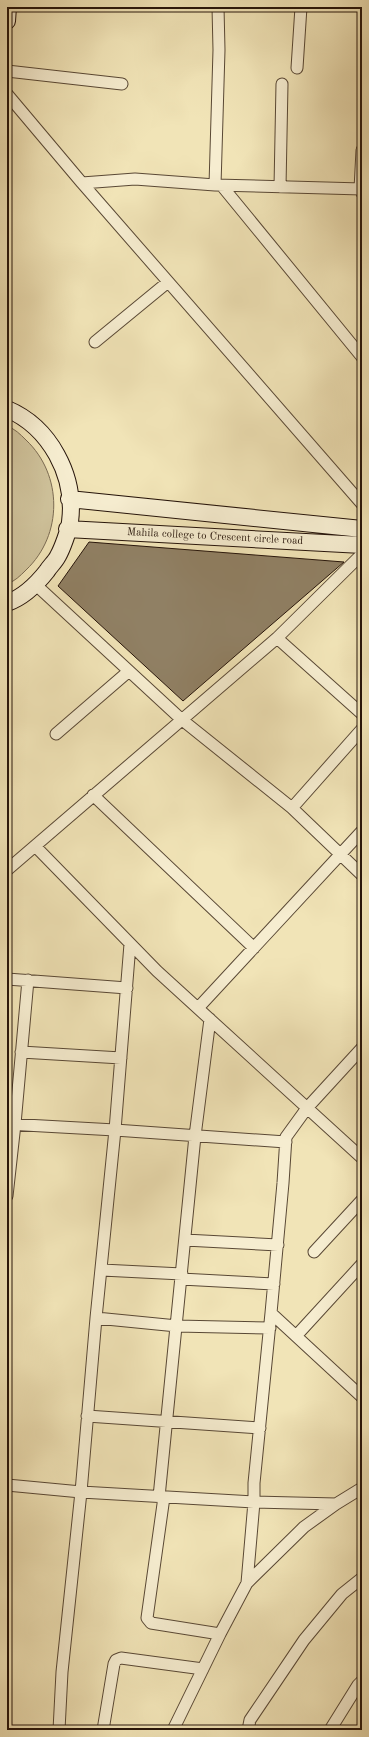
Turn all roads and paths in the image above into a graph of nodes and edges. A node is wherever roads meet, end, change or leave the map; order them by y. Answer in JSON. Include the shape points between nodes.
{"nodes":[{"id":1,"x":8,"y":7,"type":"edge"},
{"id":2,"x":218,"y":7,"type":"edge"},
{"id":3,"x":301,"y":7,"type":"edge"},
{"id":4,"x":7,"y":20,"type":"edge"},
{"id":5,"x":297,"y":68,"type":"dead end"},
{"id":6,"x":7,"y":72,"type":"edge"},
{"id":7,"x":122,"y":84,"type":"dead end"},
{"id":8,"x":282,"y":84,"type":"dead end"},
{"id":9,"x":7,"y":94,"type":"edge"},
{"id":10,"x":362,"y":150,"type":"edge"},
{"id":11,"x":82,"y":183,"type":"junction"},
{"id":12,"x":219,"y":186,"type":"junction"},
{"id":13,"x":280,"y":187,"type":"junction"},
{"id":14,"x":361,"y":191,"type":"edge"},
{"id":15,"x":168,"y":282,"type":"junction"},
{"id":16,"x":95,"y":342,"type":"dead end"},
{"id":17,"x":362,"y":357,"type":"edge"},
{"id":18,"x":7,"y":409,"type":"edge"},
{"id":19,"x":69,"y":499,"type":"junction"},
{"id":20,"x":362,"y":504,"type":"edge"},
{"id":21,"x":67,"y":528,"type":"junction"},
{"id":22,"x":362,"y":529,"type":"edge"},
{"id":23,"x":362,"y":545,"type":"edge"},
{"id":24,"x":362,"y":554,"type":"edge"},
{"id":25,"x":36,"y":585,"type":"junction"},
{"id":26,"x":7,"y":603,"type":"edge"},
{"id":27,"x":277,"y":638,"type":"junction"},
{"id":28,"x":129,"y":671,"type":"junction"},
{"id":29,"x":362,"y":714,"type":"edge"},
{"id":30,"x":181,"y":720,"type":"junction"},
{"id":31,"x":362,"y":729,"type":"edge"},
{"id":32,"x":56,"y":734,"type":"dead end"},
{"id":33,"x":93,"y":796,"type":"junction"},
{"id":34,"x":292,"y":808,"type":"junction"},
{"id":35,"x":362,"y":831,"type":"edge"},
{"id":36,"x":35,"y":846,"type":"junction"},
{"id":37,"x":340,"y":854,"type":"junction"},
{"id":38,"x":7,"y":870,"type":"edge"},
{"id":39,"x":362,"y":876,"type":"edge"},
{"id":40,"x":130,"y":944,"type":"junction"},
{"id":41,"x":254,"y":948,"type":"junction"},
{"id":42,"x":7,"y":979,"type":"edge"},
{"id":43,"x":28,"y":980,"type":"junction"},
{"id":44,"x":126,"y":988,"type":"junction"},
{"id":45,"x":198,"y":1008,"type":"junction"},
{"id":46,"x":210,"y":1019,"type":"junction"},
{"id":47,"x":362,"y":1048,"type":"edge"},
{"id":48,"x":21,"y":1052,"type":"junction"},
{"id":49,"x":121,"y":1058,"type":"junction"},
{"id":50,"x":307,"y":1108,"type":"junction"},
{"id":51,"x":11,"y":1124,"type":"edge"},
{"id":52,"x":115,"y":1130,"type":"junction"},
{"id":53,"x":195,"y":1136,"type":"junction"},
{"id":54,"x":286,"y":1142,"type":"junction"},
{"id":55,"x":362,"y":1158,"type":"edge"},
{"id":56,"x":7,"y":1196,"type":"edge"},
{"id":57,"x":362,"y":1200,"type":"edge"},
{"id":58,"x":185,"y":1240,"type":"junction"},
{"id":59,"x":278,"y":1245,"type":"junction"},
{"id":60,"x":314,"y":1252,"type":"dead end"},
{"id":61,"x":362,"y":1264,"type":"edge"},
{"id":62,"x":102,"y":1270,"type":"junction"},
{"id":63,"x":182,"y":1277,"type":"junction"},
{"id":64,"x":274,"y":1284,"type":"junction"},
{"id":65,"x":271,"y":1313,"type":"junction"},
{"id":66,"x":96,"y":1318,"type":"junction"},
{"id":67,"x":177,"y":1326,"type":"junction"},
{"id":68,"x":270,"y":1328,"type":"junction"},
{"id":69,"x":296,"y":1336,"type":"junction"},
{"id":70,"x":362,"y":1397,"type":"edge"},
{"id":71,"x":87,"y":1416,"type":"junction"},
{"id":72,"x":166,"y":1422,"type":"junction"},
{"id":73,"x":260,"y":1428,"type":"junction"},
{"id":74,"x":7,"y":1485,"type":"edge"},
{"id":75,"x":362,"y":1488,"type":"edge"},
{"id":76,"x":81,"y":1492,"type":"junction"},
{"id":77,"x":162,"y":1497,"type":"junction"},
{"id":78,"x":254,"y":1502,"type":"junction"},
{"id":79,"x":336,"y":1504,"type":"junction"},
{"id":80,"x":362,"y":1578,"type":"edge"},
{"id":81,"x":247,"y":1583,"type":"junction"},
{"id":82,"x":220,"y":1634,"type":"junction"},
{"id":83,"x":203,"y":1669,"type":"junction"},
{"id":84,"x":362,"y":1681,"type":"edge"},
{"id":85,"x":59,"y":1730,"type":"edge"},
{"id":86,"x":103,"y":1730,"type":"edge"},
{"id":87,"x":173,"y":1730,"type":"edge"},
{"id":88,"x":248,"y":1730,"type":"edge"},
{"id":89,"x":330,"y":1730,"type":"edge"}],
"edges":[{"from":1,"to":4,"type":"main road"},
{"from":2,"to":12,"type":"street"},
{"from":3,"to":5,"type":"street"},
{"from":6,"to":7,"type":"street"},
{"from":8,"to":13,"type":"street"},
{"from":9,"to":11,"type":"street"},
{"from":10,"to":14,"type":"street"},
{"from":11,"to":12,"type":"street","via":[[135,179]]},
{"from":11,"to":15,"type":"street"},
{"from":12,"to":13,"type":"street"},
{"from":12,"to":17,"type":"street"},
{"from":13,"to":14,"type":"street"},
{"from":15,"to":16,"type":"street"},
{"from":15,"to":20,"type":"street"},
{"from":18,"to":19,"type":"main road","via":[[37,429],[58,456],[69,488]]},
{"from":19,"to":21,"type":"main road","via":[[70,522]]},
{"from":19,"to":22,"type":"main road","name":"Mahila college to Crescent circle road"},
{"from":21,"to":23,"type":"main road","name":"Mahila college to Crescent circle road"},
{"from":21,"to":25,"type":"main road","via":[[58,556]]},
{"from":24,"to":27,"type":"street"},
{"from":25,"to":26,"type":"main road"},
{"from":25,"to":28,"type":"street"},
{"from":27,"to":29,"type":"street"},
{"from":27,"to":30,"type":"street"},
{"from":28,"to":30,"type":"street"},
{"from":28,"to":32,"type":"street"},
{"from":30,"to":33,"type":"street"},
{"from":30,"to":34,"type":"street"},
{"from":31,"to":34,"type":"street"},
{"from":33,"to":36,"type":"street"},
{"from":33,"to":41,"type":"street"},
{"from":34,"to":37,"type":"street"},
{"from":35,"to":37,"type":"street"},
{"from":36,"to":38,"type":"street"},
{"from":36,"to":40,"type":"street"},
{"from":37,"to":39,"type":"street"},
{"from":37,"to":41,"type":"street"},
{"from":40,"to":44,"type":"street"},
{"from":40,"to":45,"type":"street"},
{"from":41,"to":45,"type":"street"},
{"from":42,"to":43,"type":"street"},
{"from":43,"to":44,"type":"street"},
{"from":43,"to":48,"type":"street"},
{"from":44,"to":49,"type":"street"},
{"from":45,"to":46,"type":"street"},
{"from":46,"to":50,"type":"street"},
{"from":46,"to":53,"type":"street"},
{"from":47,"to":50,"type":"street"},
{"from":48,"to":49,"type":"street"},
{"from":48,"to":51,"type":"street"},
{"from":49,"to":52,"type":"street"},
{"from":50,"to":54,"type":"street","via":[[286,1138]]},
{"from":50,"to":55,"type":"street"},
{"from":51,"to":52,"type":"street"},
{"from":51,"to":56,"type":"street"},
{"from":52,"to":53,"type":"street"},
{"from":52,"to":62,"type":"street"},
{"from":53,"to":54,"type":"street"},
{"from":53,"to":58,"type":"street"},
{"from":54,"to":59,"type":"street"},
{"from":57,"to":60,"type":"street"},
{"from":58,"to":59,"type":"street"},
{"from":58,"to":63,"type":"street"},
{"from":59,"to":64,"type":"street"},
{"from":61,"to":69,"type":"street"},
{"from":62,"to":63,"type":"street"},
{"from":62,"to":66,"type":"street"},
{"from":63,"to":64,"type":"street"},
{"from":63,"to":67,"type":"street"},
{"from":64,"to":65,"type":"street"},
{"from":65,"to":68,"type":"street"},
{"from":65,"to":69,"type":"street"},
{"from":66,"to":67,"type":"street"},
{"from":66,"to":71,"type":"street"},
{"from":67,"to":68,"type":"street"},
{"from":67,"to":72,"type":"street"},
{"from":68,"to":73,"type":"street"},
{"from":69,"to":70,"type":"street"},
{"from":71,"to":72,"type":"street"},
{"from":71,"to":76,"type":"street"},
{"from":72,"to":73,"type":"street"},
{"from":72,"to":77,"type":"street"},
{"from":73,"to":78,"type":"street"},
{"from":74,"to":76,"type":"street"},
{"from":75,"to":79,"type":"street"},
{"from":76,"to":77,"type":"street"},
{"from":76,"to":85,"type":"street","via":[[62,1672]]},
{"from":77,"to":78,"type":"street"},
{"from":77,"to":82,"type":"street","via":[[147,1618],[151,1623]]},
{"from":78,"to":79,"type":"street"},
{"from":78,"to":81,"type":"street"},
{"from":79,"to":81,"type":"street","via":[[304,1527]]},
{"from":80,"to":88,"type":"street","via":[[342,1594],[304,1640],[250,1720]]},
{"from":81,"to":82,"type":"street"},
{"from":82,"to":83,"type":"street"},
{"from":83,"to":86,"type":"street","via":[[121,1658],[116,1660]]},
{"from":83,"to":87,"type":"street"},
{"from":84,"to":89,"type":"street"}]}
